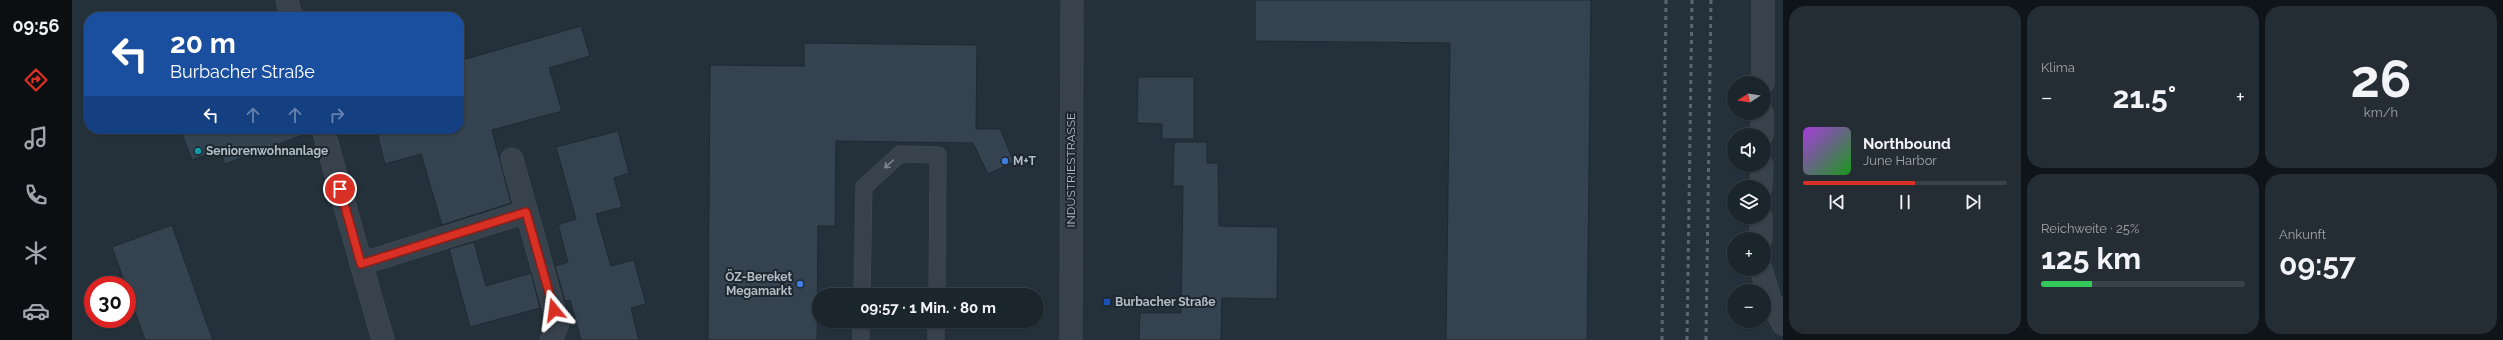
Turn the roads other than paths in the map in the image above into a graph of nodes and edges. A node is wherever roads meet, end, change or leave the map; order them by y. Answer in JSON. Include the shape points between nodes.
{"nodes":[{"id":1,"x":287,"y":0,"type":"edge"},
{"id":2,"x":1072,"y":0,"type":"edge"},
{"id":3,"x":1764,"y":0,"type":"edge"},
{"id":4,"x":291,"y":12,"type":"edge"},
{"id":5,"x":1763,"y":76,"type":"edge"},
{"id":6,"x":324,"y":134,"type":"edge"},
{"id":7,"x":512,"y":159,"type":"dead end"},
{"id":8,"x":526,"y":212,"type":"junction"},
{"id":9,"x":361,"y":264,"type":"junction"},
{"id":10,"x":1763,"y":276,"type":"edge"},
{"id":11,"x":862,"y":288,"type":"edge"},
{"id":12,"x":937,"y":288,"type":"edge"},
{"id":13,"x":1783,"y":324,"type":"edge"},
{"id":14,"x":861,"y":328,"type":"edge"},
{"id":15,"x":936,"y":328,"type":"edge"},
{"id":16,"x":383,"y":340,"type":"edge"},
{"id":17,"x":551,"y":340,"type":"edge"},
{"id":18,"x":861,"y":340,"type":"edge"},
{"id":19,"x":936,"y":340,"type":"edge"},
{"id":20,"x":1072,"y":340,"type":"edge"}],
"edges":[{"from":1,"to":4,"type":"street"},
{"from":2,"to":20,"type":"street","name":"INDUSTRIESTRASSE"},
{"from":3,"to":5,"type":"street"},
{"from":6,"to":9,"type":"street"},
{"from":7,"to":8,"type":"street"},
{"from":8,"to":9,"type":"street"},
{"from":8,"to":17,"type":"street","via":[[558,324]]},
{"from":9,"to":16,"type":"street"},
{"from":10,"to":13,"type":"street","via":[[1770,299]]},
{"from":12,"to":11,"type":"lane","one_way":true,"via":[[938,155],[900,154],[864,187]]},
{"from":14,"to":18,"type":"lane"},
{"from":15,"to":19,"type":"lane"}]}
